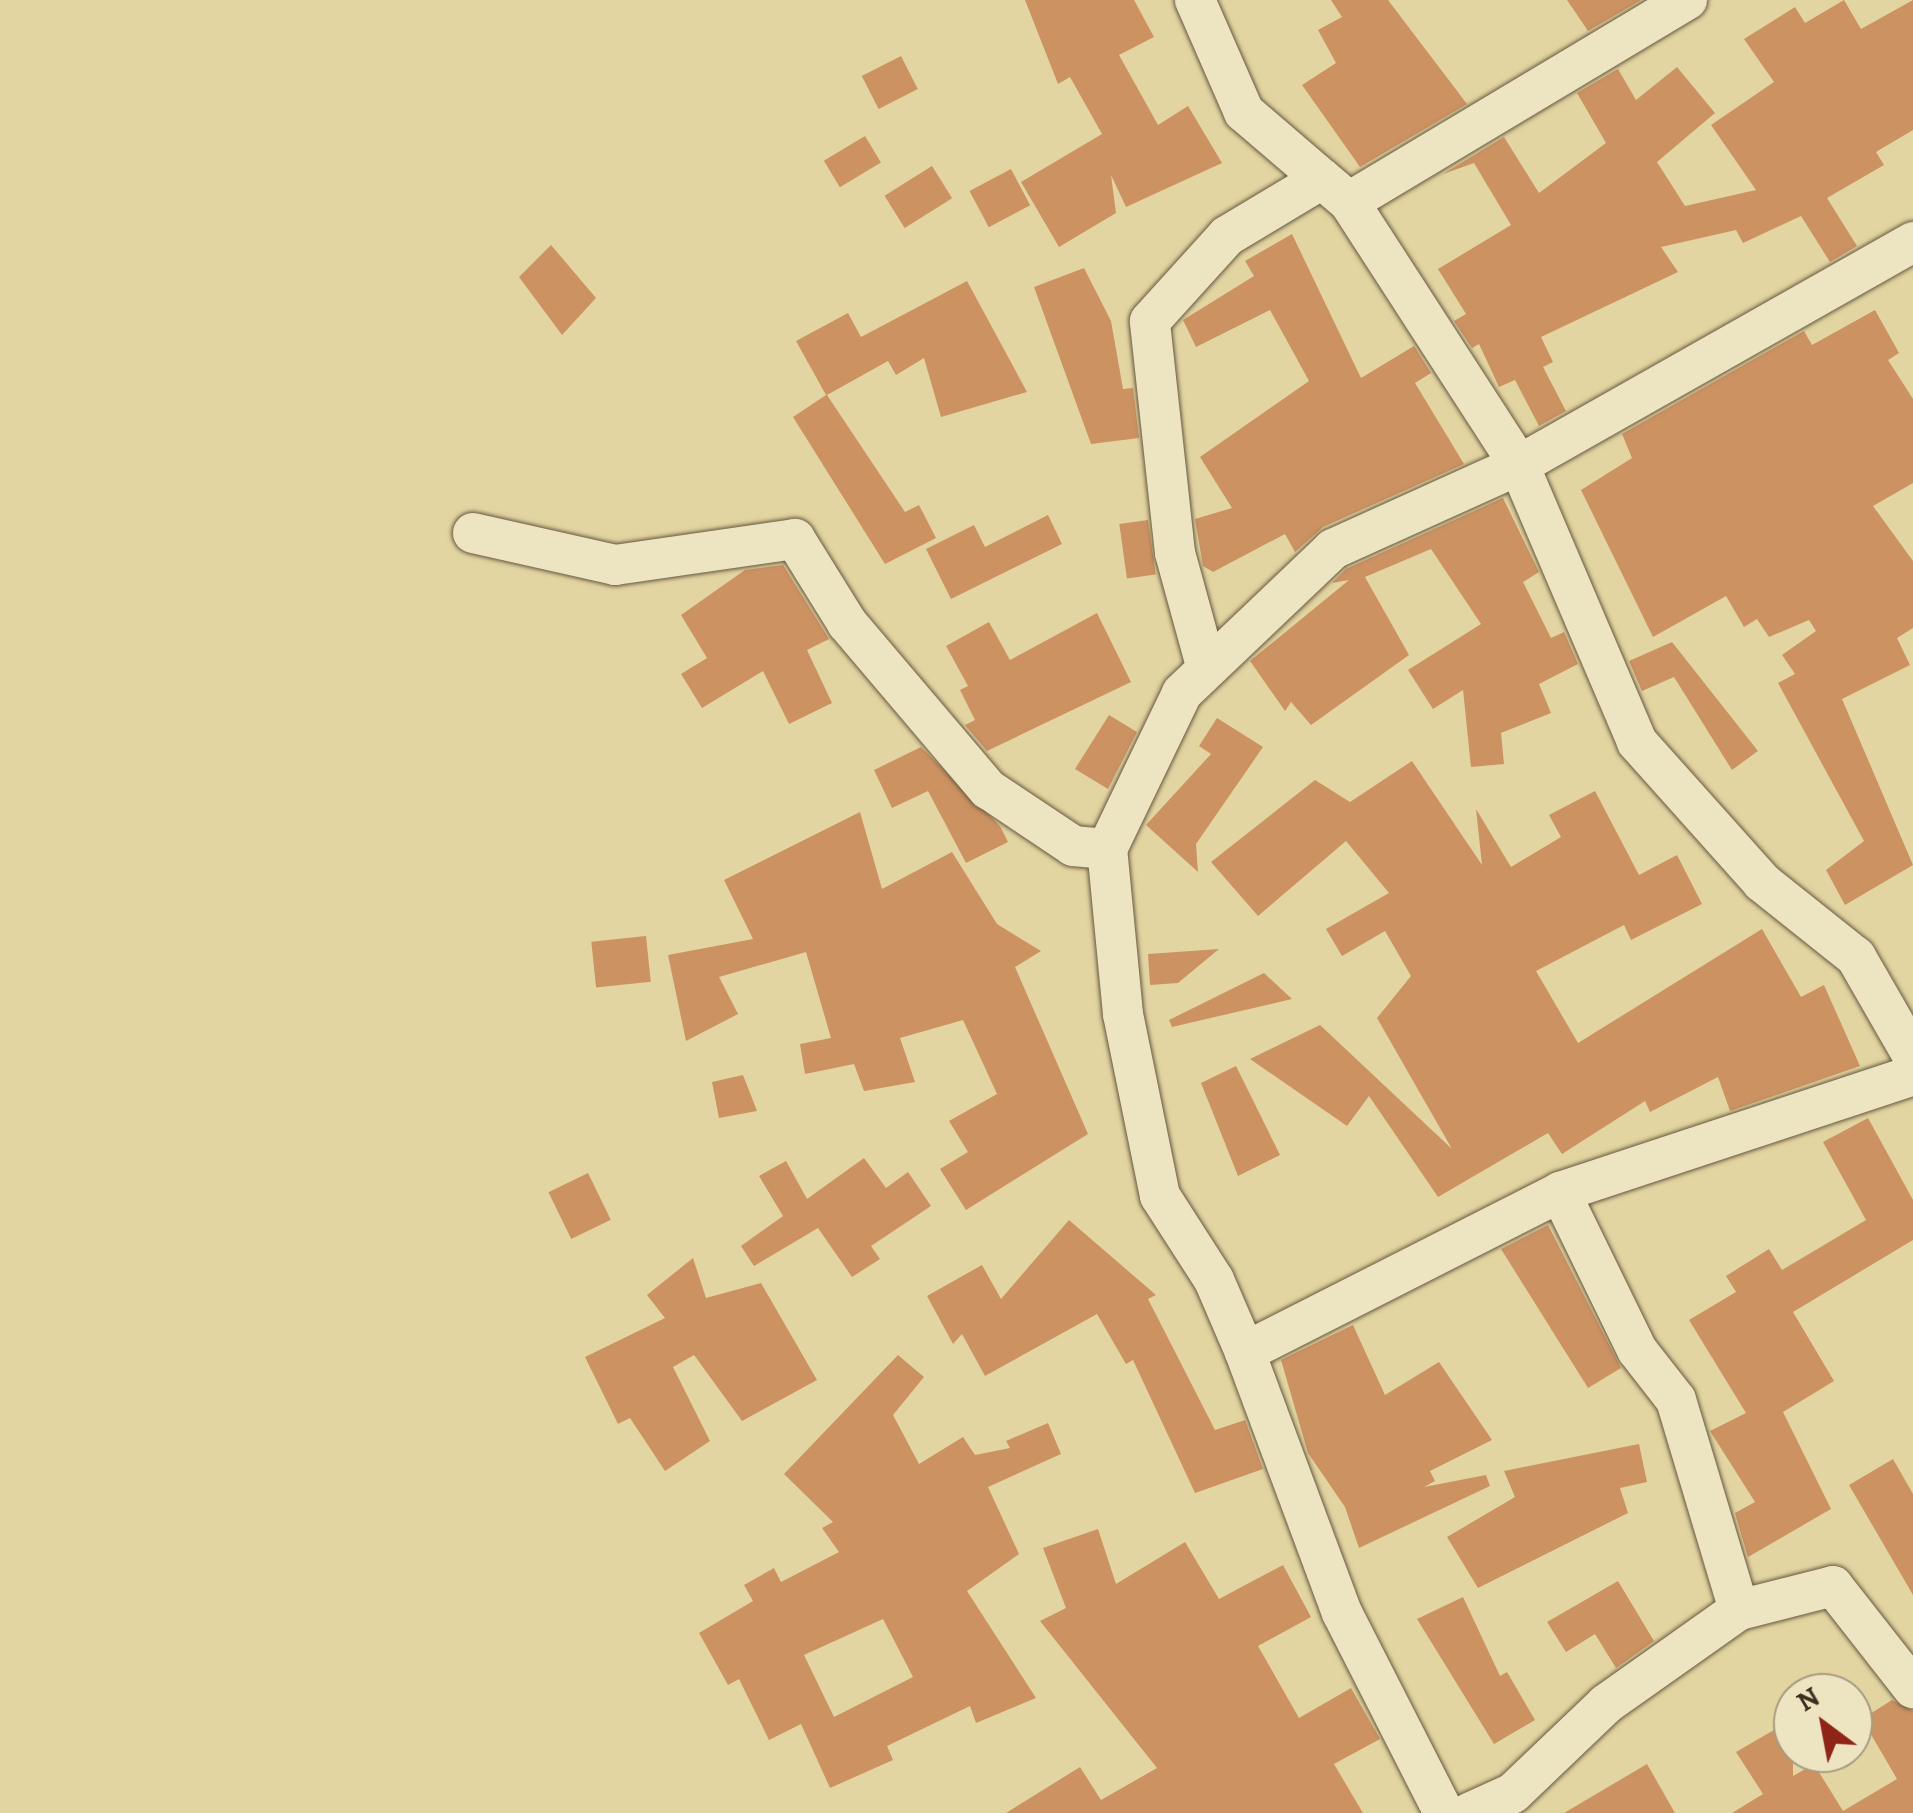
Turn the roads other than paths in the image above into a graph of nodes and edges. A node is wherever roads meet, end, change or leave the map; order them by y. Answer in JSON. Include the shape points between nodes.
{"nodes":[{"id":1,"x":1195,"y":0,"type":"edge"},
{"id":2,"x":1687,"y":0,"type":"edge"},
{"id":3,"x":1349,"y":202,"type":"junction"},
{"id":4,"x":1913,"y":242,"type":"edge"},
{"id":5,"x":1519,"y":465,"type":"junction"},
{"id":6,"x":473,"y":533,"type":"dead end"},
{"id":7,"x":1205,"y":662,"type":"junction"},
{"id":8,"x":1107,"y":849,"type":"junction"},
{"id":9,"x":1913,"y":1056,"type":"edge"},
{"id":10,"x":1913,"y":1074,"type":"edge"},
{"id":11,"x":1560,"y":1192,"type":"junction"},
{"id":12,"x":1245,"y":1352,"type":"junction"},
{"id":13,"x":1739,"y":1610,"type":"junction"},
{"id":14,"x":1913,"y":1688,"type":"edge"},
{"id":15,"x":1444,"y":1813,"type":"edge"},
{"id":16,"x":1469,"y":1813,"type":"edge"}],
"edges":[{"from":1,"to":3,"type":"street","via":[[1244,112]]},
{"from":2,"to":3,"type":"street"},
{"from":3,"to":5,"type":"street"},
{"from":3,"to":7,"type":"street","via":[[1322,179],[1228,236],[1150,320],[1176,552]]},
{"from":4,"to":5,"type":"street"},
{"from":5,"to":7,"type":"street","via":[[1333,549]]},
{"from":5,"to":9,"type":"street","via":[[1637,742],[1762,882],[1856,957]]},
{"from":6,"to":8,"type":"street","via":[[615,565],[795,539],[847,623],[988,789],[1073,846]]},
{"from":7,"to":8,"type":"street"},
{"from":8,"to":12,"type":"street","via":[[1123,1014],[1160,1196],[1214,1280]]},
{"from":10,"to":11,"type":"street"},
{"from":11,"to":12,"type":"street"},
{"from":11,"to":13,"type":"street","via":[[1637,1350],[1676,1400]]},
{"from":12,"to":15,"type":"street","via":[[1342,1613]]},
{"from":13,"to":14,"type":"street","via":[[1833,1586]]},
{"from":13,"to":16,"type":"street","via":[[1606,1704],[1513,1793]]}]}
